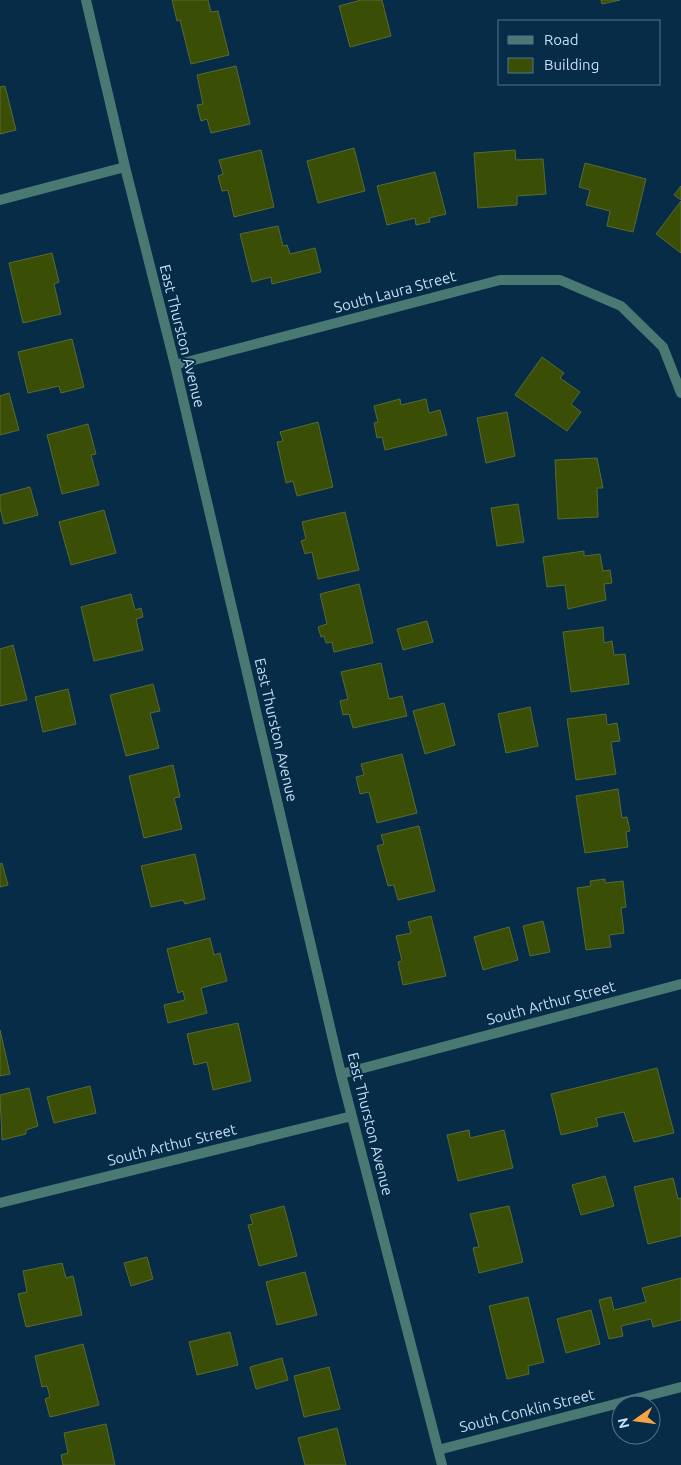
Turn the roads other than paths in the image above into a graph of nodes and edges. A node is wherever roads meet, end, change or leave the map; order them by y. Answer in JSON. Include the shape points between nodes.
{"nodes":[{"id":1,"x":86,"y":0,"type":"edge"},
{"id":2,"x":125,"y":167,"type":"junction"},
{"id":3,"x":0,"y":200,"type":"edge"},
{"id":4,"x":175,"y":366,"type":"junction"},
{"id":5,"x":681,"y":393,"type":"edge"},
{"id":6,"x":681,"y":984,"type":"edge"},
{"id":7,"x":341,"y":1074,"type":"junction"},
{"id":8,"x":352,"y":1116,"type":"junction"},
{"id":9,"x":0,"y":1204,"type":"edge"},
{"id":10,"x":681,"y":1387,"type":"edge"},
{"id":11,"x":438,"y":1450,"type":"junction"},
{"id":12,"x":442,"y":1465,"type":"edge"}],
"edges":[{"from":1,"to":2,"type":"street","name":"East Thurston Avenue"},
{"from":2,"to":3,"type":"street"},
{"from":2,"to":4,"type":"street","name":"East Thurston Avenue"},
{"from":4,"to":5,"type":"street","name":"South Laura Street","via":[[500,280],[560,280],[621,306],[663,347]]},
{"from":4,"to":7,"type":"street","name":"East Thurston Avenue"},
{"from":6,"to":7,"type":"street","name":"South Arthur Street"},
{"from":7,"to":8,"type":"street","name":"East Thurston Avenue"},
{"from":8,"to":9,"type":"street","name":"South Arthur Street"},
{"from":8,"to":11,"type":"street","name":"East Thurston Avenue"},
{"from":10,"to":11,"type":"street","name":"South Conklin Street"},
{"from":11,"to":12,"type":"street","name":"East Thurston Avenue"}]}
